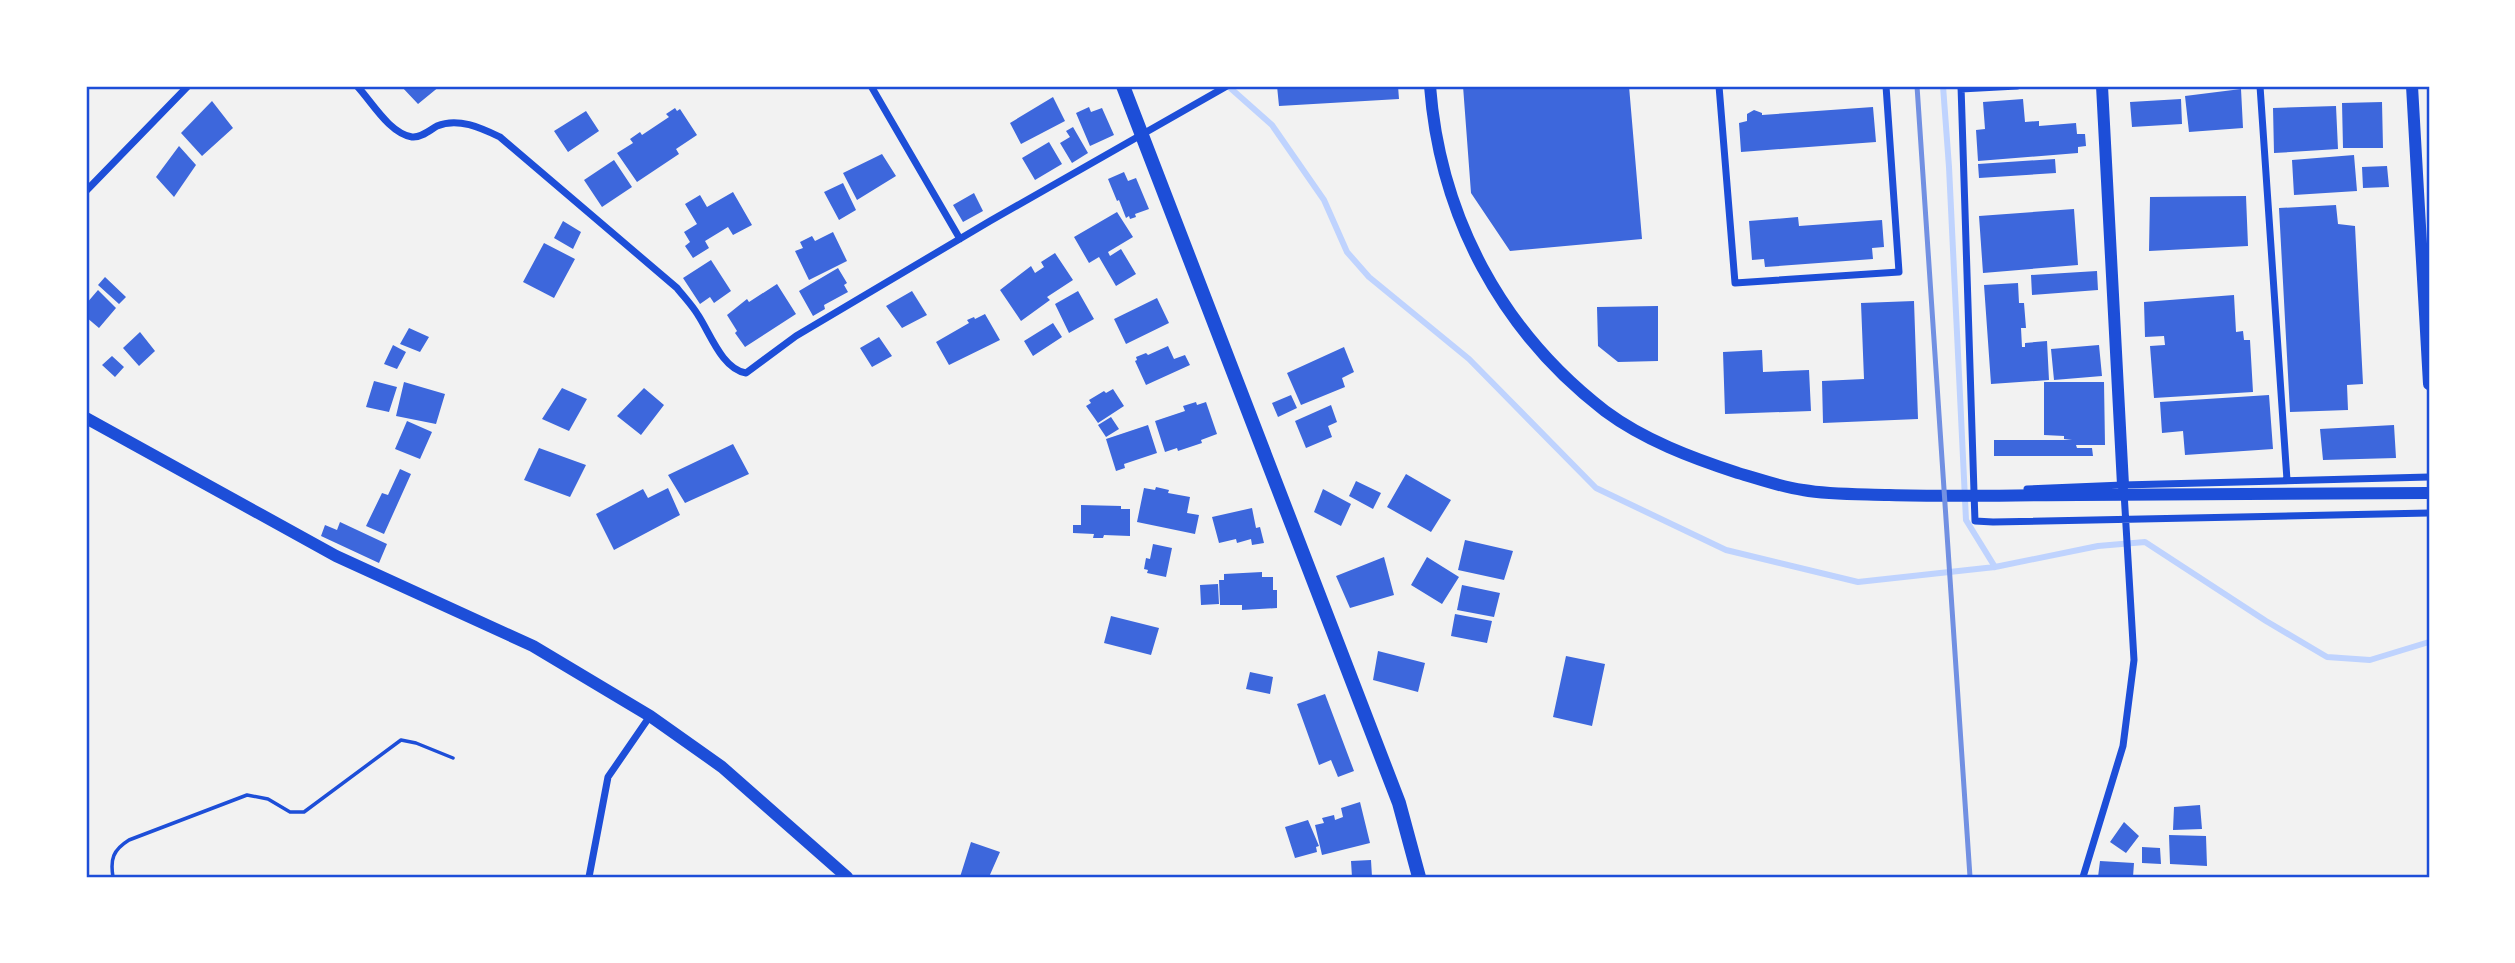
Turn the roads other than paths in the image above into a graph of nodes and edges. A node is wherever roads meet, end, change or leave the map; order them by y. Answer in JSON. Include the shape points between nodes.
{"nodes":[{"id":1,"x":188,"y":86,"type":"edge"},
{"id":2,"x":357,"y":86,"type":"edge"},
{"id":3,"x":871,"y":86,"type":"edge"},
{"id":4,"x":1123,"y":86,"type":"edge"},
{"id":5,"x":1227,"y":86,"type":"edge"},
{"id":6,"x":1430,"y":86,"type":"edge"},
{"id":7,"x":1718,"y":86,"type":"edge"},
{"id":8,"x":1886,"y":86,"type":"edge"},
{"id":9,"x":2017,"y":86,"type":"edge"},
{"id":10,"x":2102,"y":86,"type":"edge"},
{"id":11,"x":2260,"y":86,"type":"edge"},
{"id":12,"x":2412,"y":86,"type":"edge"},
{"id":13,"x":1961,"y":88,"type":"edge"},
{"id":14,"x":1143,"y":134,"type":"junction"},
{"id":15,"x":86,"y":191,"type":"edge"},
{"id":16,"x":960,"y":239,"type":"junction"},
{"id":17,"x":2429,"y":384,"type":"edge"},
{"id":18,"x":86,"y":418,"type":"edge"},
{"id":19,"x":2429,"y":477,"type":"edge"},
{"id":20,"x":2287,"y":480,"type":"junction"},
{"id":21,"x":2123,"y":485,"type":"junction"},
{"id":22,"x":1974,"y":492,"type":"junction"},
{"id":23,"x":2429,"y":493,"type":"edge"},
{"id":24,"x":2429,"y":513,"type":"edge"},
{"id":25,"x":2125,"y":520,"type":"junction"},
{"id":26,"x":650,"y":716,"type":"junction"},
{"id":27,"x":589,"y":877,"type":"edge"},
{"id":28,"x":847,"y":877,"type":"edge"},
{"id":29,"x":1419,"y":877,"type":"edge"},
{"id":30,"x":2083,"y":877,"type":"edge"}],
"edges":[{"from":1,"to":15,"type":"street"},
{"from":2,"to":16,"type":"street","via":[[390,124],[412,137],[452,122],[500,137],[677,288],[737,372],[746,373],[796,336]]},
{"from":3,"to":16,"type":"street"},
{"from":4,"to":14,"type":"main road"},
{"from":5,"to":14,"type":"street"},
{"from":6,"to":23,"type":"street","via":[[1451,197],[1464,233],[1500,300],[1525,332],[1606,412],[1688,456],[1762,480],[1830,494]]},
{"from":7,"to":8,"type":"street","via":[[1735,282],[1899,272]]},
{"from":9,"to":13,"type":"street"},
{"from":10,"to":21,"type":"street"},
{"from":11,"to":20,"type":"street"},
{"from":12,"to":17,"type":"street"},
{"from":13,"to":22,"type":"street"},
{"from":14,"to":16,"type":"street"},
{"from":14,"to":29,"type":"main road","via":[[1399,803]]},
{"from":18,"to":26,"type":"street","via":[[336,556],[533,646]]},
{"from":19,"to":20,"type":"street"},
{"from":20,"to":21,"type":"street"},
{"from":21,"to":22,"type":"street"},
{"from":21,"to":25,"type":"street"},
{"from":22,"to":25,"type":"street","via":[[1976,521]]},
{"from":24,"to":25,"type":"street"},
{"from":25,"to":30,"type":"street","via":[[2133,673],[2123,746]]},
{"from":26,"to":27,"type":"street","via":[[608,776]]},
{"from":26,"to":28,"type":"street","via":[[722,767]]}]}
